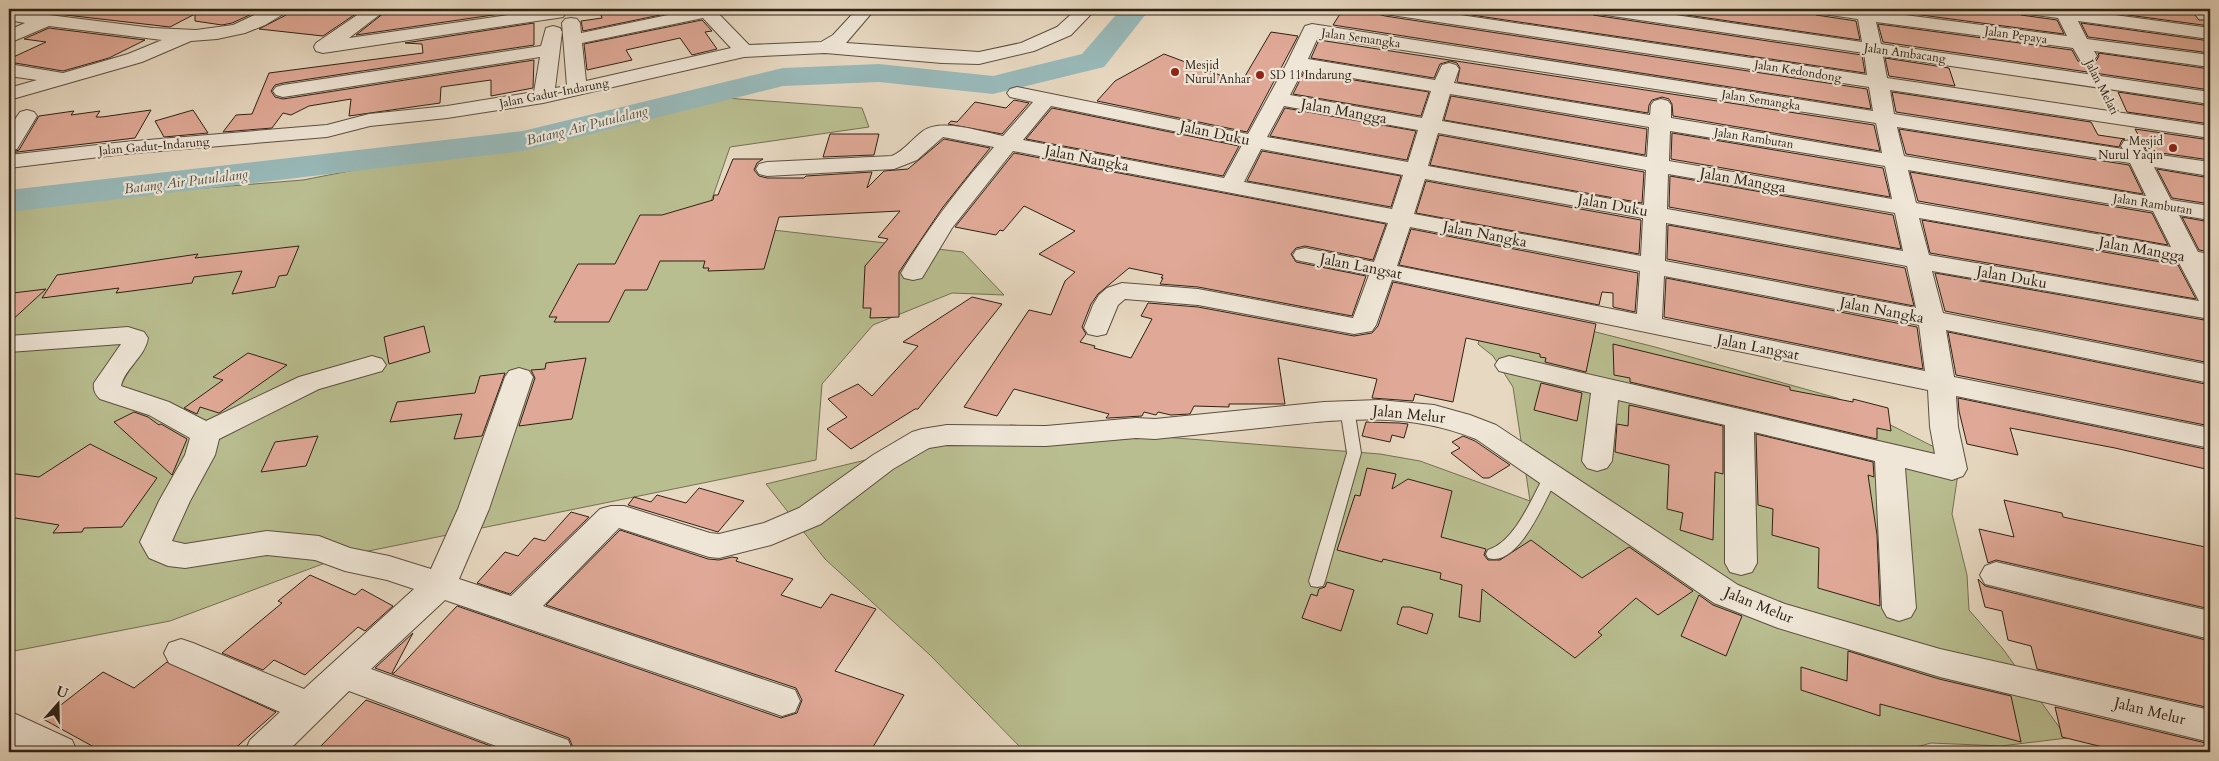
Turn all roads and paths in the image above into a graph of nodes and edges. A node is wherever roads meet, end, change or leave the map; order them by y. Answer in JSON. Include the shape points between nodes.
{"nodes":[{"id":1,"x":258,"y":9,"type":"edge"},
{"id":2,"x":279,"y":9,"type":"edge"},
{"id":3,"x":380,"y":9,"type":"edge"},
{"id":4,"x":866,"y":9,"type":"edge"},
{"id":5,"x":1087,"y":9,"type":"edge"},
{"id":6,"x":1385,"y":9,"type":"edge"},
{"id":7,"x":1599,"y":9,"type":"edge"},
{"id":8,"x":1822,"y":9,"type":"edge"},
{"id":9,"x":2027,"y":9,"type":"edge"},
{"id":10,"x":562,"y":10,"type":"edge"},
{"id":11,"x":2064,"y":11,"type":"edge"},
{"id":12,"x":1865,"y":12,"type":"edge"},
{"id":13,"x":48,"y":14,"type":"edge"},
{"id":14,"x":1666,"y":14,"type":"edge"},
{"id":15,"x":9,"y":15,"type":"edge"},
{"id":16,"x":1467,"y":15,"type":"edge"},
{"id":17,"x":473,"y":16,"type":"edge"},
{"id":18,"x":2210,"y":33,"type":"edge"},
{"id":19,"x":9,"y":37,"type":"edge"},
{"id":20,"x":186,"y":37,"type":"junction"},
{"id":21,"x":369,"y":40,"type":"junction"},
{"id":22,"x":572,"y":40,"type":"junction"},
{"id":23,"x":2080,"y":44,"type":"junction"},
{"id":24,"x":825,"y":47,"type":"junction"},
{"id":25,"x":1873,"y":49,"type":"junction"},
{"id":26,"x":549,"y":50,"type":"junction"},
{"id":27,"x":744,"y":51,"type":"junction"},
{"id":28,"x":1664,"y":51,"type":"junction"},
{"id":29,"x":1455,"y":52,"type":"junction"},
{"id":30,"x":2210,"y":61,"type":"edge"},
{"id":31,"x":1297,"y":63,"type":"junction"},
{"id":32,"x":9,"y":70,"type":"edge"},
{"id":33,"x":67,"y":79,"type":"junction"},
{"id":34,"x":1878,"y":82,"type":"junction"},
{"id":35,"x":2100,"y":82,"type":"junction"},
{"id":36,"x":1662,"y":84,"type":"junction"},
{"id":37,"x":1442,"y":87,"type":"junction"},
{"id":38,"x":577,"y":89,"type":"junction"},
{"id":39,"x":282,"y":91,"type":"dead end"},
{"id":40,"x":1018,"y":92,"type":"dead end"},
{"id":41,"x":9,"y":94,"type":"edge"},
{"id":42,"x":543,"y":97,"type":"junction"},
{"id":43,"x":1047,"y":98,"type":"junction"},
{"id":44,"x":2210,"y":98,"type":"edge"},
{"id":45,"x":1276,"y":99,"type":"junction"},
{"id":46,"x":27,"y":116,"type":"dead end"},
{"id":47,"x":1885,"y":119,"type":"junction"},
{"id":48,"x":2118,"y":119,"type":"junction"},
{"id":49,"x":1660,"y":123,"type":"junction"},
{"id":50,"x":1429,"y":126,"type":"junction"},
{"id":51,"x":2210,"y":132,"type":"edge"},
{"id":52,"x":1254,"y":141,"type":"junction"},
{"id":53,"x":1010,"y":143,"type":"junction"},
{"id":54,"x":9,"y":144,"type":"edge"},
{"id":55,"x":2138,"y":158,"type":"junction"},
{"id":56,"x":9,"y":162,"type":"edge"},
{"id":57,"x":1895,"y":162,"type":"junction"},
{"id":58,"x":1658,"y":165,"type":"junction"},
{"id":59,"x":767,"y":169,"type":"dead end"},
{"id":60,"x":1416,"y":169,"type":"junction"},
{"id":61,"x":2210,"y":169,"type":"edge"},
{"id":62,"x":1231,"y":185,"type":"junction"},
{"id":63,"x":2162,"y":206,"type":"junction"},
{"id":64,"x":1906,"y":208,"type":"junction"},
{"id":65,"x":1656,"y":212,"type":"junction"},
{"id":66,"x":2210,"y":213,"type":"edge"},
{"id":67,"x":1400,"y":218,"type":"junction"},
{"id":68,"x":1305,"y":255,"type":"dead end"},
{"id":69,"x":2188,"y":257,"type":"junction"},
{"id":70,"x":2210,"y":260,"type":"edge"},
{"id":71,"x":1918,"y":261,"type":"junction"},
{"id":72,"x":1653,"y":266,"type":"junction"},
{"id":73,"x":1385,"y":271,"type":"junction"},
{"id":74,"x":913,"y":273,"type":"dead end"},
{"id":75,"x":2210,"y":299,"type":"edge"},
{"id":76,"x":2210,"y":310,"type":"edge"},
{"id":77,"x":1931,"y":319,"type":"junction"},
{"id":78,"x":1649,"y":325,"type":"junction"},
{"id":79,"x":1097,"y":328,"type":"dead end"},
{"id":80,"x":9,"y":344,"type":"edge"},
{"id":81,"x":372,"y":365,"type":"dead end"},
{"id":82,"x":1509,"y":365,"type":"dead end"},
{"id":83,"x":2210,"y":374,"type":"edge"},
{"id":84,"x":518,"y":377,"type":"dead end"},
{"id":85,"x":1941,"y":384,"type":"junction"},
{"id":86,"x":1606,"y":387,"type":"junction"},
{"id":87,"x":1347,"y":408,"type":"junction"},
{"id":88,"x":1740,"y":420,"type":"junction"},
{"id":89,"x":205,"y":434,"type":"junction"},
{"id":90,"x":2210,"y":438,"type":"edge"},
{"id":91,"x":1889,"y":455,"type":"junction"},
{"id":92,"x":1597,"y":461,"type":"dead end"},
{"id":93,"x":1551,"y":476,"type":"junction"},
{"id":94,"x":1494,"y":554,"type":"dead end"},
{"id":95,"x":1741,"y":563,"type":"dead end"},
{"id":96,"x":1996,"y":575,"type":"dead end"},
{"id":97,"x":1317,"y":581,"type":"dead end"},
{"id":98,"x":440,"y":585,"type":"junction"},
{"id":99,"x":1898,"y":608,"type":"dead end"},
{"id":100,"x":516,"y":612,"type":"junction"},
{"id":101,"x":2210,"y":625,"type":"edge"},
{"id":102,"x":181,"y":652,"type":"dead end"},
{"id":103,"x":343,"y":674,"type":"junction"},
{"id":104,"x":782,"y":701,"type":"dead end"},
{"id":105,"x":310,"y":708,"type":"junction"},
{"id":106,"x":2210,"y":726,"type":"edge"},
{"id":107,"x":9,"y":727,"type":"edge"},
{"id":108,"x":59,"y":752,"type":"edge"},
{"id":109,"x":263,"y":752,"type":"edge"},
{"id":110,"x":555,"y":752,"type":"edge"}],
"edges":[{"from":1,"to":13,"type":"street","via":[[226,26],[209,28]]},
{"from":2,"to":20,"type":"street","via":[[234,30]]},
{"from":3,"to":21,"type":"street"},
{"from":3,"to":21,"type":"street","via":[[323,47]]},
{"from":4,"to":24,"type":"street","via":[[840,39]]},
{"from":5,"to":24,"type":"street","name":"Jalan Gadut-Indarung","via":[[1064,31],[1027,47],[979,58]]},
{"from":6,"to":16,"type":"street","name":"Jalan Kedondong"},
{"from":7,"to":14,"type":"street","name":"Jalan Ambacang"},
{"from":8,"to":12,"type":"street","name":"Jalan Pepaya"},
{"from":9,"to":11,"type":"street"},
{"from":10,"to":17,"type":"street"},
{"from":10,"to":22,"type":"street"},
{"from":10,"to":26,"type":"street"},
{"from":11,"to":18,"type":"street"},
{"from":11,"to":23,"type":"street","name":"Jalan Melati"},
{"from":12,"to":23,"type":"street","name":"Jalan Pepaya"},
{"from":12,"to":25,"type":"street"},
{"from":13,"to":15,"type":"street"},
{"from":13,"to":19,"type":"street"},
{"from":13,"to":20,"type":"street"},
{"from":14,"to":25,"type":"street","name":"Jalan Ambacang"},
{"from":14,"to":28,"type":"street"},
{"from":16,"to":28,"type":"street","name":"Jalan Kedondong"},
{"from":16,"to":29,"type":"street"},
{"from":17,"to":21,"type":"street"},
{"from":20,"to":33,"type":"street","via":[[135,58]]},
{"from":22,"to":27,"type":"street","via":[[703,12],[709,14]]},
{"from":22,"to":38,"type":"street"},
{"from":23,"to":30,"type":"street","name":"Jalan Pepaya"},
{"from":23,"to":35,"type":"street","name":"Jalan Melati"},
{"from":24,"to":27,"type":"street","name":"Jalan Gadut-Indarung"},
{"from":25,"to":34,"type":"street"},
{"from":25,"to":35,"type":"street","name":"Jalan Ambacang"},
{"from":26,"to":39,"type":"street"},
{"from":26,"to":42,"type":"street","via":[[548,79]]},
{"from":27,"to":38,"type":"street","name":"Jalan Gadut-Indarung"},
{"from":28,"to":34,"type":"street","name":"Jalan Kedondong"},
{"from":28,"to":36,"type":"street"},
{"from":29,"to":31,"type":"street","name":"Jalan Semangka","via":[[1312,30]]},
{"from":29,"to":36,"type":"street","name":"Jalan Semangka"},
{"from":29,"to":37,"type":"street"},
{"from":31,"to":37,"type":"street","name":"Jalan Rambutan"},
{"from":31,"to":45,"type":"street"},
{"from":32,"to":33,"type":"street"},
{"from":33,"to":41,"type":"street"},
{"from":34,"to":47,"type":"street"},
{"from":34,"to":48,"type":"street","name":"Jalan Kedondong"},
{"from":35,"to":44,"type":"street","name":"Jalan Ambacang"},
{"from":35,"to":48,"type":"street","name":"Jalan Melati"},
{"from":36,"to":47,"type":"street","name":"Jalan Semangka"},
{"from":36,"to":49,"type":"street"},
{"from":37,"to":49,"type":"street","name":"Jalan Rambutan"},
{"from":37,"to":50,"type":"street"},
{"from":38,"to":42,"type":"street","name":"Jalan Gadut-Indarung"},
{"from":40,"to":43,"type":"street","name":"Jalan Duku"},
{"from":42,"to":56,"type":"street","name":"Jalan Gadut-Indarung","via":[[369,120],[313,132],[124,148]]},
{"from":43,"to":52,"type":"street","name":"Jalan Duku"},
{"from":43,"to":53,"type":"street"},
{"from":45,"to":50,"type":"street","name":"Jalan Mangga"},
{"from":45,"to":52,"type":"street"},
{"from":46,"to":54,"type":"street"},
{"from":47,"to":55,"type":"street","name":"Jalan Semangka"},
{"from":47,"to":57,"type":"street"},
{"from":48,"to":51,"type":"street","name":"Jalan Kedondong"},
{"from":48,"to":55,"type":"street","name":"Jalan Melati"},
{"from":49,"to":57,"type":"street","name":"Jalan Rambutan"},
{"from":49,"to":58,"type":"street"},
{"from":50,"to":58,"type":"street","name":"Jalan Mangga"},
{"from":50,"to":60,"type":"street"},
{"from":52,"to":60,"type":"street","name":"Jalan Duku"},
{"from":52,"to":62,"type":"street"},
{"from":53,"to":59,"type":"street","name":"Jalan Nangka","via":[[942,131],[931,135],[910,156],[894,162]]},
{"from":53,"to":62,"type":"street","name":"Jalan Nangka"},
{"from":53,"to":74,"type":"street","via":[[930,241]]},
{"from":55,"to":61,"type":"street","name":"Jalan Semangka"},
{"from":55,"to":63,"type":"street","name":"Jalan Melati"},
{"from":57,"to":63,"type":"street","name":"Jalan Rambutan"},
{"from":57,"to":64,"type":"street"},
{"from":58,"to":64,"type":"street","name":"Jalan Mangga"},
{"from":58,"to":65,"type":"street"},
{"from":60,"to":65,"type":"street","name":"Jalan Duku"},
{"from":60,"to":67,"type":"street"},
{"from":62,"to":67,"type":"street","name":"Jalan Nangka"},
{"from":63,"to":66,"type":"street","name":"Jalan Rambutan"},
{"from":63,"to":69,"type":"street","name":"Jalan Melati"},
{"from":64,"to":69,"type":"street","name":"Jalan Mangga"},
{"from":64,"to":71,"type":"street"},
{"from":65,"to":71,"type":"street","name":"Jalan Duku"},
{"from":65,"to":72,"type":"street"},
{"from":67,"to":72,"type":"street","name":"Jalan Nangka"},
{"from":67,"to":73,"type":"street"},
{"from":68,"to":73,"type":"street","name":"Jalan Langsat"},
{"from":69,"to":70,"type":"street","name":"Jalan Mangga"},
{"from":69,"to":75,"type":"street","name":"Jalan Melati"},
{"from":71,"to":76,"type":"street","name":"Jalan Duku"},
{"from":71,"to":77,"type":"street"},
{"from":72,"to":77,"type":"street","name":"Jalan Nangka"},
{"from":72,"to":78,"type":"street"},
{"from":73,"to":78,"type":"street","name":"Jalan Langsat"},
{"from":73,"to":79,"type":"street","via":[[1363,324],[1359,326],[1198,297],[1122,291],[1113,294],[1106,302]]},
{"from":77,"to":83,"type":"street","name":"Jalan Nangka"},
{"from":77,"to":85,"type":"street"},
{"from":78,"to":85,"type":"street","name":"Jalan Langsat"},
{"from":80,"to":89,"type":"street","via":[[133,336],[136,340],[134,346],[108,381],[107,389],[143,400]]},
{"from":81,"to":89,"type":"street","via":[[309,383]]},
{"from":82,"to":86,"type":"street"},
{"from":84,"to":98,"type":"street","via":[[474,510]]},
{"from":85,"to":90,"type":"street","name":"Jalan Langsat"},
{"from":85,"to":91,"type":"street","via":[[1944,428],[1952,469]]},
{"from":86,"to":88,"type":"street"},
{"from":86,"to":92,"type":"street"},
{"from":87,"to":93,"type":"street","name":"Jalan Melur","via":[[1433,414],[1466,423],[1486,432]]},
{"from":87,"to":97,"type":"lane","via":[[1354,453]]},
{"from":87,"to":100,"type":"street","name":"Jalan Melur","via":[[1155,429],[1046,436],[948,435],[922,438],[882,462],[810,516],[772,534],[719,546],[624,517],[611,518]]},
{"from":88,"to":91,"type":"street"},
{"from":88,"to":95,"type":"street"},
{"from":89,"to":98,"type":"street","via":[[205,444],[161,527],[156,542],[160,549],[168,554],[185,556],[267,543],[319,548],[345,559],[389,568]]},
{"from":91,"to":99,"type":"street"},
{"from":93,"to":94,"type":"lane","via":[[1515,541],[1504,551]]},
{"from":93,"to":106,"type":"street","name":"Jalan Melur","via":[[1726,594],[1778,615],[1940,663]]},
{"from":96,"to":101,"type":"street"},
{"from":98,"to":100,"type":"street"},
{"from":98,"to":103,"type":"street"},
{"from":100,"to":104,"type":"street"},
{"from":102,"to":105,"type":"street"},
{"from":103,"to":105,"type":"street"},
{"from":103,"to":110,"type":"street"},
{"from":105,"to":109,"type":"street"},
{"from":107,"to":108,"type":"street"}]}
